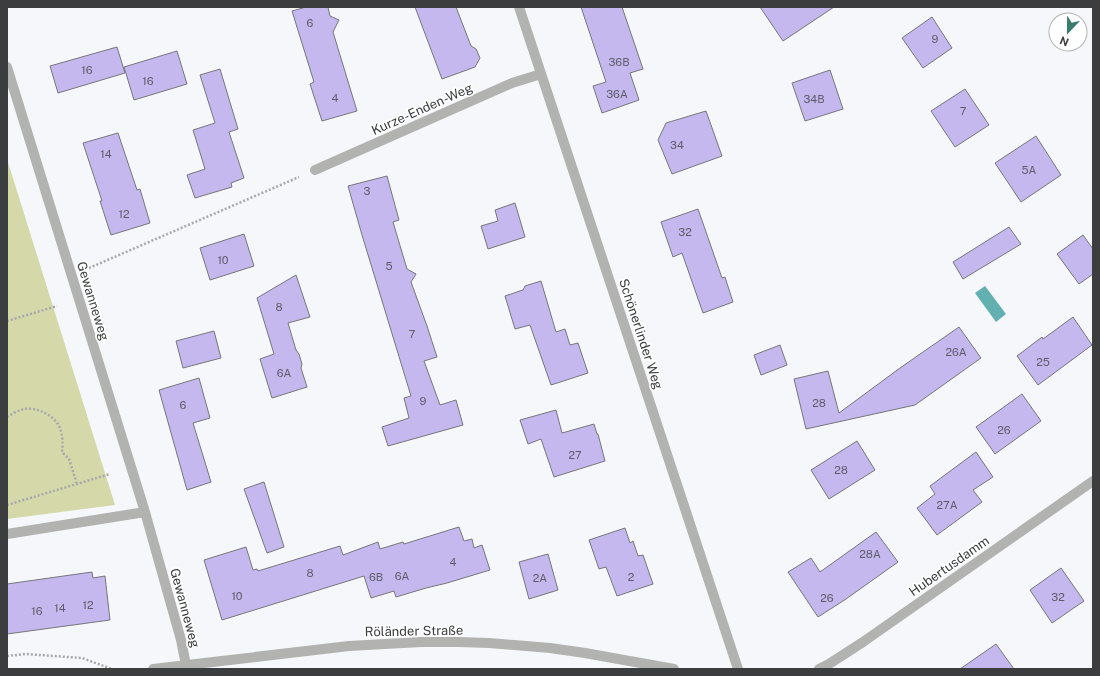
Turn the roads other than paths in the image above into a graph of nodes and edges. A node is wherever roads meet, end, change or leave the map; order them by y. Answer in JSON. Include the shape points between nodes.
{"nodes":[{"id":1,"x":519,"y":7,"type":"edge"},
{"id":2,"x":7,"y":67,"type":"edge"},
{"id":3,"x":541,"y":74,"type":"junction"},
{"id":4,"x":12,"y":99,"type":"edge"},
{"id":5,"x":315,"y":170,"type":"road end"},
{"id":6,"x":1093,"y":480,"type":"edge"},
{"id":7,"x":145,"y":512,"type":"junction"},
{"id":8,"x":7,"y":534,"type":"edge"},
{"id":9,"x":186,"y":665,"type":"junction"},
{"id":10,"x":153,"y":669,"type":"edge"},
{"id":11,"x":674,"y":669,"type":"edge"},
{"id":12,"x":738,"y":669,"type":"edge"},
{"id":13,"x":819,"y":669,"type":"edge"}],
"edges":[{"from":1,"to":3,"type":"street","name":"Schönerlinder Weg"},
{"from":2,"to":4,"type":"street","name":"Gewanneweg"},
{"from":3,"to":5,"type":"street","name":"Kurze-Enden-Weg","via":[[512,83]]},
{"from":3,"to":12,"type":"street","name":"Schönerlinder Weg"},
{"from":4,"to":7,"type":"street","name":"Gewanneweg","via":[[72,275]]},
{"from":6,"to":13,"type":"street","name":"Hubertusdamm","via":[[863,642]]},
{"from":7,"to":8,"type":"street"},
{"from":7,"to":9,"type":"street","name":"Gewanneweg"},
{"from":9,"to":10,"type":"street","name":"Röländer Straße"},
{"from":9,"to":11,"type":"street","name":"Röländer Straße","via":[[348,646],[458,642],[550,648]]}]}
